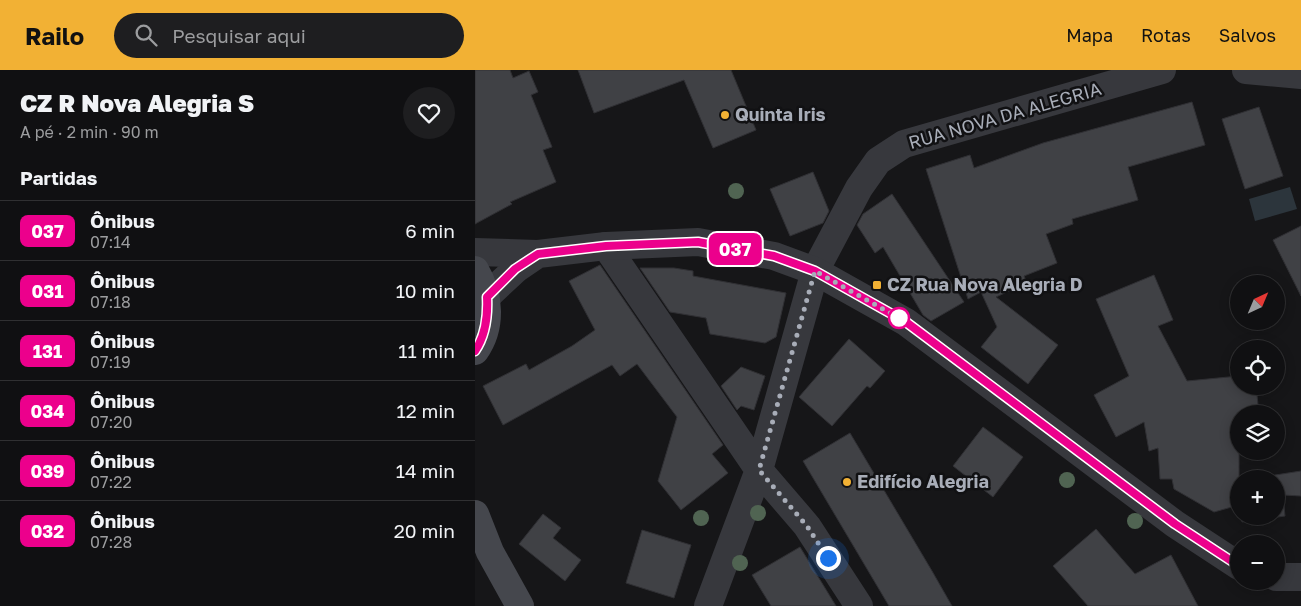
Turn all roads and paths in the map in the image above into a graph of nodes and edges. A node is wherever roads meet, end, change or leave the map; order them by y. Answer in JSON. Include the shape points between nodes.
{"nodes":[{"id":1,"x":1162,"y":70,"type":"edge"},
{"id":2,"x":1246,"y":70,"type":"edge"},
{"id":3,"x":1301,"y":75,"type":"edge"},
{"id":4,"x":606,"y":246,"type":"junction"},
{"id":5,"x":475,"y":252,"type":"edge"},
{"id":6,"x":538,"y":254,"type":"junction"},
{"id":7,"x":475,"y":270,"type":"edge"},
{"id":8,"x":815,"y":271,"type":"junction"},
{"id":9,"x":487,"y":297,"type":"junction"},
{"id":10,"x":475,"y":351,"type":"edge"},
{"id":11,"x":759,"y":470,"type":"junction"},
{"id":12,"x":475,"y":514,"type":"edge"},
{"id":13,"x":1230,"y":560,"type":"edge"},
{"id":14,"x":1301,"y":577,"type":"edge"},
{"id":15,"x":1285,"y":578,"type":"edge"},
{"id":16,"x":521,"y":606,"type":"edge"},
{"id":17,"x":708,"y":606,"type":"edge"},
{"id":18,"x":859,"y":606,"type":"edge"}],
"edges":[{"from":1,"to":8,"type":"street","name":"RUA NOVA DA ALEGRIA","via":[[904,144],[878,161],[859,188]]},
{"from":2,"to":3,"type":"street"},
{"from":4,"to":6,"type":"street"},
{"from":4,"to":8,"type":"street","via":[[698,242],[774,256]]},
{"from":4,"to":11,"type":"street"},
{"from":5,"to":6,"type":"street"},
{"from":6,"to":9,"type":"street","via":[[515,269]]},
{"from":7,"to":9,"type":"main road"},
{"from":8,"to":11,"type":"street","name":"RUA NOVA DA ALEGRIA"},
{"from":8,"to":13,"type":"street","via":[[906,322],[1175,524]]},
{"from":9,"to":10,"type":"main road","via":[[484,333]]},
{"from":11,"to":17,"type":"street","name":"RUA NOVA DA ALEGRIA"},
{"from":11,"to":18,"type":"street","via":[[807,526]]},
{"from":12,"to":16,"type":"main road","via":[[489,552]]},
{"from":14,"to":15,"type":"street"}]}
